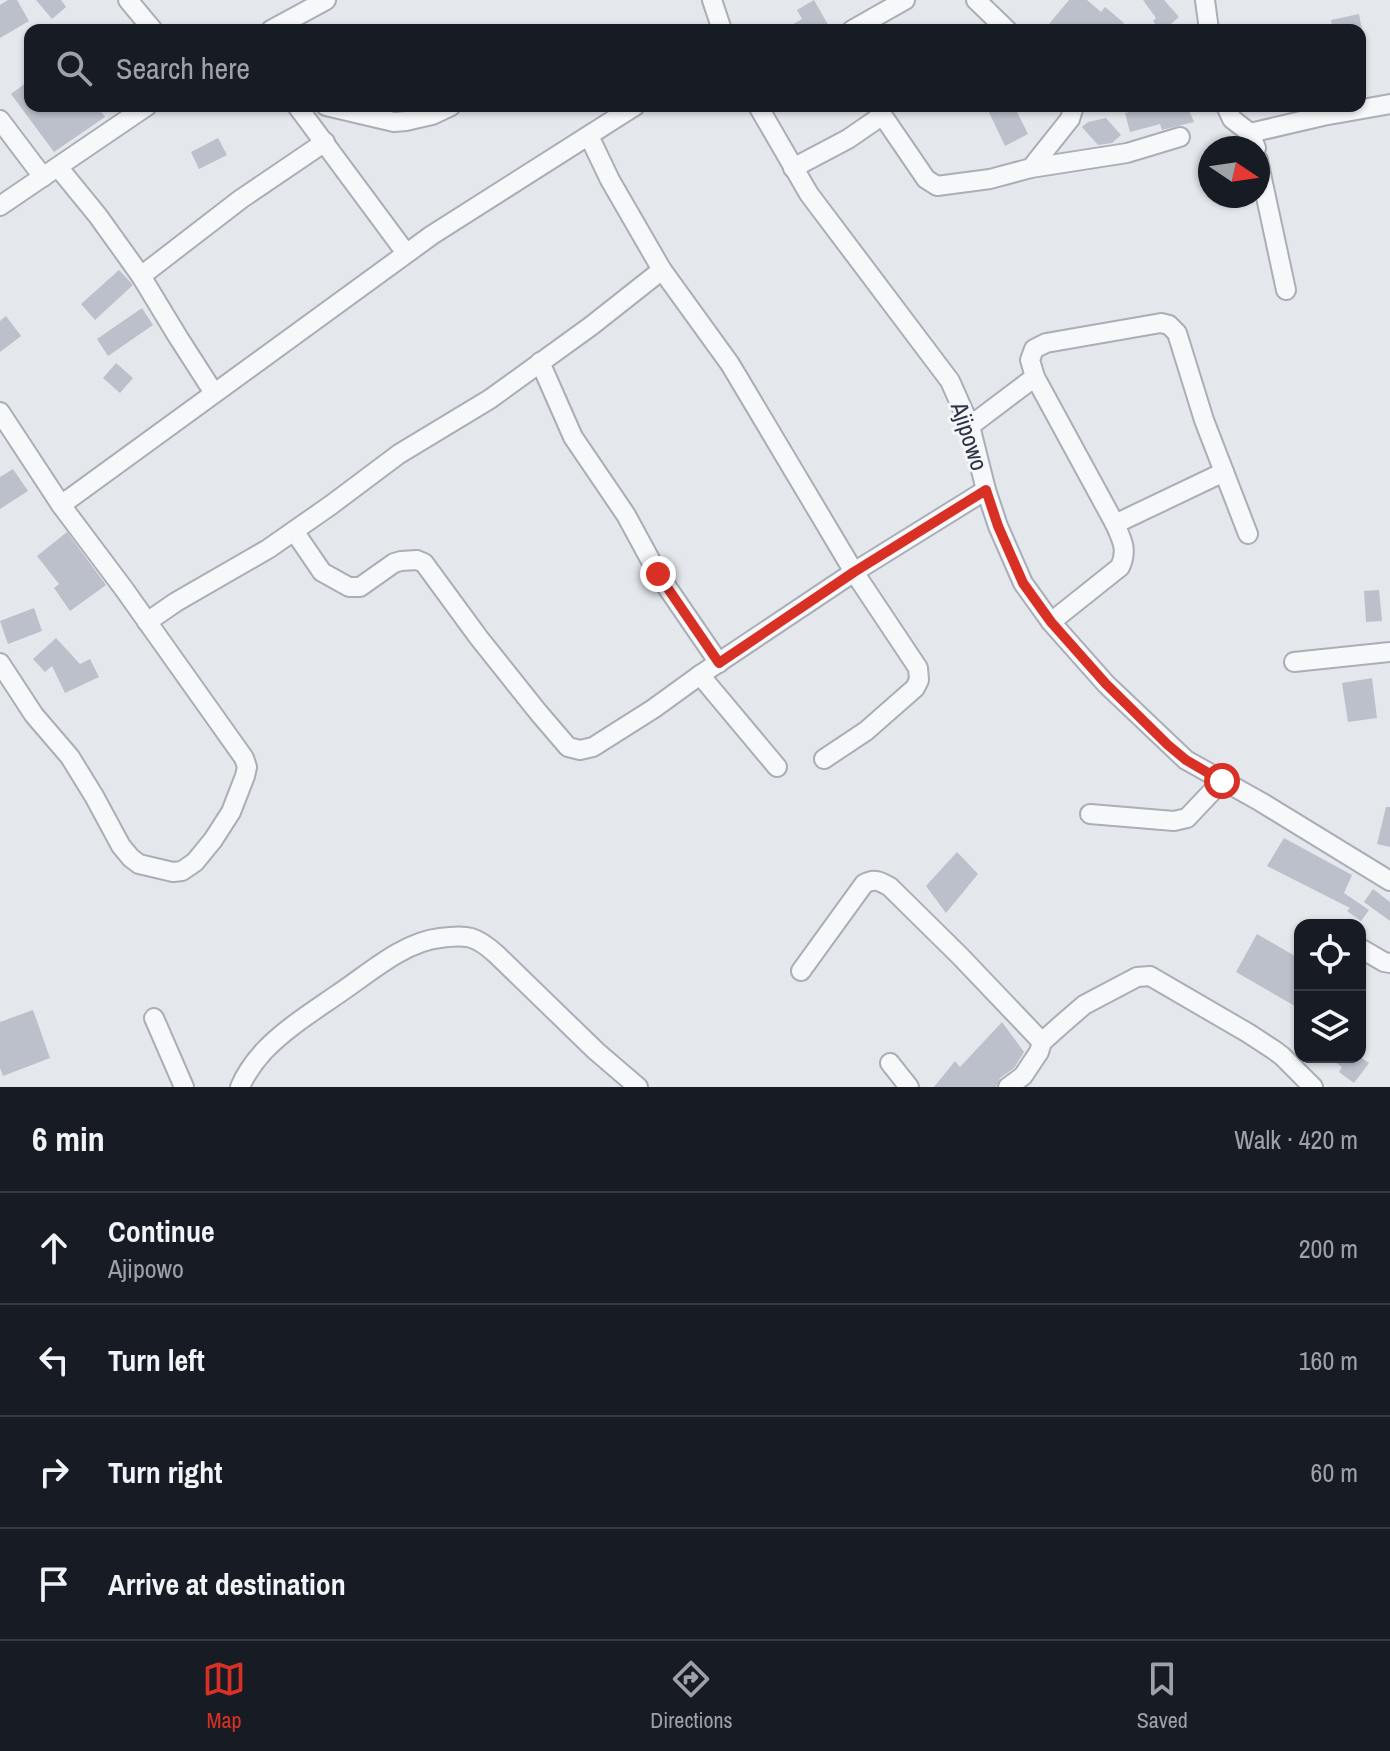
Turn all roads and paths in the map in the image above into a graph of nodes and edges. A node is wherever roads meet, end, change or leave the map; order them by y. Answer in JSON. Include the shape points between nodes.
{"nodes":[{"id":1,"x":128,"y":0,"type":"edge"},
{"id":2,"x":326,"y":0,"type":"edge"},
{"id":3,"x":712,"y":0,"type":"edge"},
{"id":4,"x":905,"y":0,"type":"edge"},
{"id":5,"x":976,"y":0,"type":"edge"},
{"id":6,"x":1205,"y":0,"type":"edge"},
{"id":7,"x":148,"y":24,"type":"edge"},
{"id":8,"x":282,"y":24,"type":"edge"},
{"id":9,"x":720,"y":24,"type":"edge"},
{"id":10,"x":863,"y":24,"type":"edge"},
{"id":11,"x":1001,"y":24,"type":"edge"},
{"id":12,"x":1208,"y":24,"type":"edge"},
{"id":13,"x":1390,"y":104,"type":"edge"},
{"id":14,"x":1366,"y":108,"type":"edge"},
{"id":15,"x":138,"y":112,"type":"edge"},
{"id":16,"x":302,"y":112,"type":"edge"},
{"id":17,"x":352,"y":112,"type":"edge"},
{"id":18,"x":438,"y":112,"type":"edge"},
{"id":19,"x":626,"y":112,"type":"edge"},
{"id":20,"x":761,"y":112,"type":"edge"},
{"id":21,"x":881,"y":112,"type":"edge"},
{"id":22,"x":1072,"y":112,"type":"edge"},
{"id":23,"x":1229,"y":112,"type":"edge"},
{"id":24,"x":1345,"y":112,"type":"edge"},
{"id":25,"x":0,"y":120,"type":"edge"},
{"id":26,"x":589,"y":136,"type":"junction"},
{"id":27,"x":1248,"y":136,"type":"edge"},
{"id":28,"x":1267,"y":136,"type":"edge"},
{"id":29,"x":1180,"y":137,"type":"dead end"},
{"id":30,"x":325,"y":142,"type":"junction"},
{"id":31,"x":793,"y":168,"type":"junction"},
{"id":32,"x":1031,"y":168,"type":"junction"},
{"id":33,"x":51,"y":172,"type":"junction"},
{"id":34,"x":0,"y":206,"type":"edge"},
{"id":35,"x":1268,"y":208,"type":"edge"},
{"id":36,"x":406,"y":253,"type":"junction"},
{"id":37,"x":662,"y":270,"type":"junction"},
{"id":38,"x":141,"y":276,"type":"junction"},
{"id":39,"x":1286,"y":290,"type":"dead end"},
{"id":40,"x":540,"y":362,"type":"junction"},
{"id":41,"x":1035,"y":377,"type":"junction"},
{"id":42,"x":214,"y":393,"type":"junction"},
{"id":43,"x":0,"y":412,"type":"edge"},
{"id":44,"x":970,"y":426,"type":"junction"},
{"id":45,"x":1224,"y":472,"type":"junction"},
{"id":46,"x":986,"y":490,"type":"junction"},
{"id":47,"x":61,"y":505,"type":"junction"},
{"id":48,"x":1115,"y":524,"type":"junction"},
{"id":49,"x":294,"y":531,"type":"junction"},
{"id":50,"x":1248,"y":534,"type":"dead end"},
{"id":51,"x":854,"y":572,"type":"junction"},
{"id":52,"x":147,"y":622,"type":"junction"},
{"id":53,"x":1051,"y":622,"type":"junction"},
{"id":54,"x":1390,"y":652,"type":"edge"},
{"id":55,"x":1294,"y":662,"type":"dead end"},
{"id":56,"x":0,"y":663,"type":"edge"},
{"id":57,"x":719,"y":663,"type":"junction"},
{"id":58,"x":700,"y":675,"type":"junction"},
{"id":59,"x":824,"y":759,"type":"dead end"},
{"id":60,"x":777,"y":767,"type":"dead end"},
{"id":61,"x":1222,"y":781,"type":"junction"},
{"id":62,"x":1090,"y":814,"type":"dead end"},
{"id":63,"x":1390,"y":881,"type":"edge"},
{"id":64,"x":1366,"y":952,"type":"edge"},
{"id":65,"x":1390,"y":963,"type":"edge"},
{"id":66,"x":801,"y":971,"type":"dead end"},
{"id":67,"x":154,"y":1018,"type":"dead end"},
{"id":68,"x":1042,"y":1042,"type":"junction"},
{"id":69,"x":890,"y":1063,"type":"dead end"},
{"id":70,"x":184,"y":1087,"type":"edge"},
{"id":71,"x":240,"y":1087,"type":"edge"},
{"id":72,"x":638,"y":1087,"type":"edge"},
{"id":73,"x":909,"y":1087,"type":"edge"},
{"id":74,"x":1008,"y":1087,"type":"edge"},
{"id":75,"x":1313,"y":1087,"type":"edge"}],
"edges":[{"from":1,"to":7,"type":"street"},
{"from":2,"to":8,"type":"street"},
{"from":3,"to":9,"type":"street"},
{"from":4,"to":10,"type":"street"},
{"from":5,"to":11,"type":"street"},
{"from":6,"to":12,"type":"street"},
{"from":13,"to":14,"type":"street"},
{"from":15,"to":33,"type":"street"},
{"from":16,"to":30,"type":"street"},
{"from":17,"to":18,"type":"street","via":[[394,122]]},
{"from":19,"to":26,"type":"street"},
{"from":20,"to":31,"type":"street","name":"Ajipowo"},
{"from":21,"to":31,"type":"street","via":[[848,139]]},
{"from":21,"to":32,"type":"street","via":[[926,179],[937,186]]},
{"from":22,"to":32,"type":"street"},
{"from":23,"to":27,"type":"street"},
{"from":24,"to":28,"type":"street"},
{"from":25,"to":33,"type":"street"},
{"from":26,"to":36,"type":"street"},
{"from":26,"to":37,"type":"street"},
{"from":29,"to":32,"type":"street","via":[[1127,153]]},
{"from":30,"to":36,"type":"street"},
{"from":30,"to":38,"type":"street"},
{"from":31,"to":44,"type":"street","name":"Ajipowo","via":[[950,381]]},
{"from":33,"to":34,"type":"street"},
{"from":33,"to":38,"type":"street","via":[[98,216]]},
{"from":35,"to":39,"type":"street"},
{"from":36,"to":42,"type":"street"},
{"from":37,"to":40,"type":"street"},
{"from":37,"to":51,"type":"street","via":[[730,364]]},
{"from":38,"to":42,"type":"street"},
{"from":40,"to":49,"type":"street","via":[[399,454]]},
{"from":40,"to":57,"type":"street","via":[[573,437]]},
{"from":41,"to":44,"type":"street"},
{"from":41,"to":45,"type":"street","via":[[1030,360],[1034,349],[1046,343],[1169,325],[1177,333]]},
{"from":41,"to":48,"type":"street"},
{"from":42,"to":47,"type":"street"},
{"from":43,"to":47,"type":"street"},
{"from":44,"to":46,"type":"street","name":"Ajipowo"},
{"from":45,"to":48,"type":"street"},
{"from":45,"to":50,"type":"street"},
{"from":46,"to":51,"type":"street"},
{"from":46,"to":53,"type":"street","name":"Ajipowo","via":[[1023,583]]},
{"from":47,"to":52,"type":"street"},
{"from":48,"to":53,"type":"street","via":[[1125,545],[1120,567]]},
{"from":49,"to":52,"type":"street"},
{"from":49,"to":58,"type":"street","via":[[322,572],[353,588],[394,563],[424,563],[568,747],[593,747]]},
{"from":51,"to":57,"type":"street"},
{"from":51,"to":59,"type":"street","via":[[918,668],[919,680],[866,731]]},
{"from":52,"to":56,"type":"street","via":[[247,767],[231,812],[195,862],[182,871],[166,872],[131,858],[70,757]]},
{"from":53,"to":61,"type":"street","name":"Ajipowo","via":[[1168,745]]},
{"from":54,"to":55,"type":"street"},
{"from":57,"to":58,"type":"street"},
{"from":58,"to":60,"type":"street"},
{"from":61,"to":62,"type":"street","via":[[1187,818]]},
{"from":61,"to":63,"type":"street","name":"Ajipowo"},
{"from":64,"to":65,"type":"street"},
{"from":66,"to":68,"type":"street","via":[[864,884],[879,880]]},
{"from":67,"to":70,"type":"street"},
{"from":68,"to":74,"type":"street","via":[[1023,1076]]},
{"from":68,"to":75,"type":"street","via":[[1084,1005],[1137,977],[1150,976],[1282,1056]]},
{"from":69,"to":73,"type":"street"},
{"from":71,"to":72,"type":"street","via":[[267,1048],[380,965],[437,938],[466,937],[481,940]]}]}
